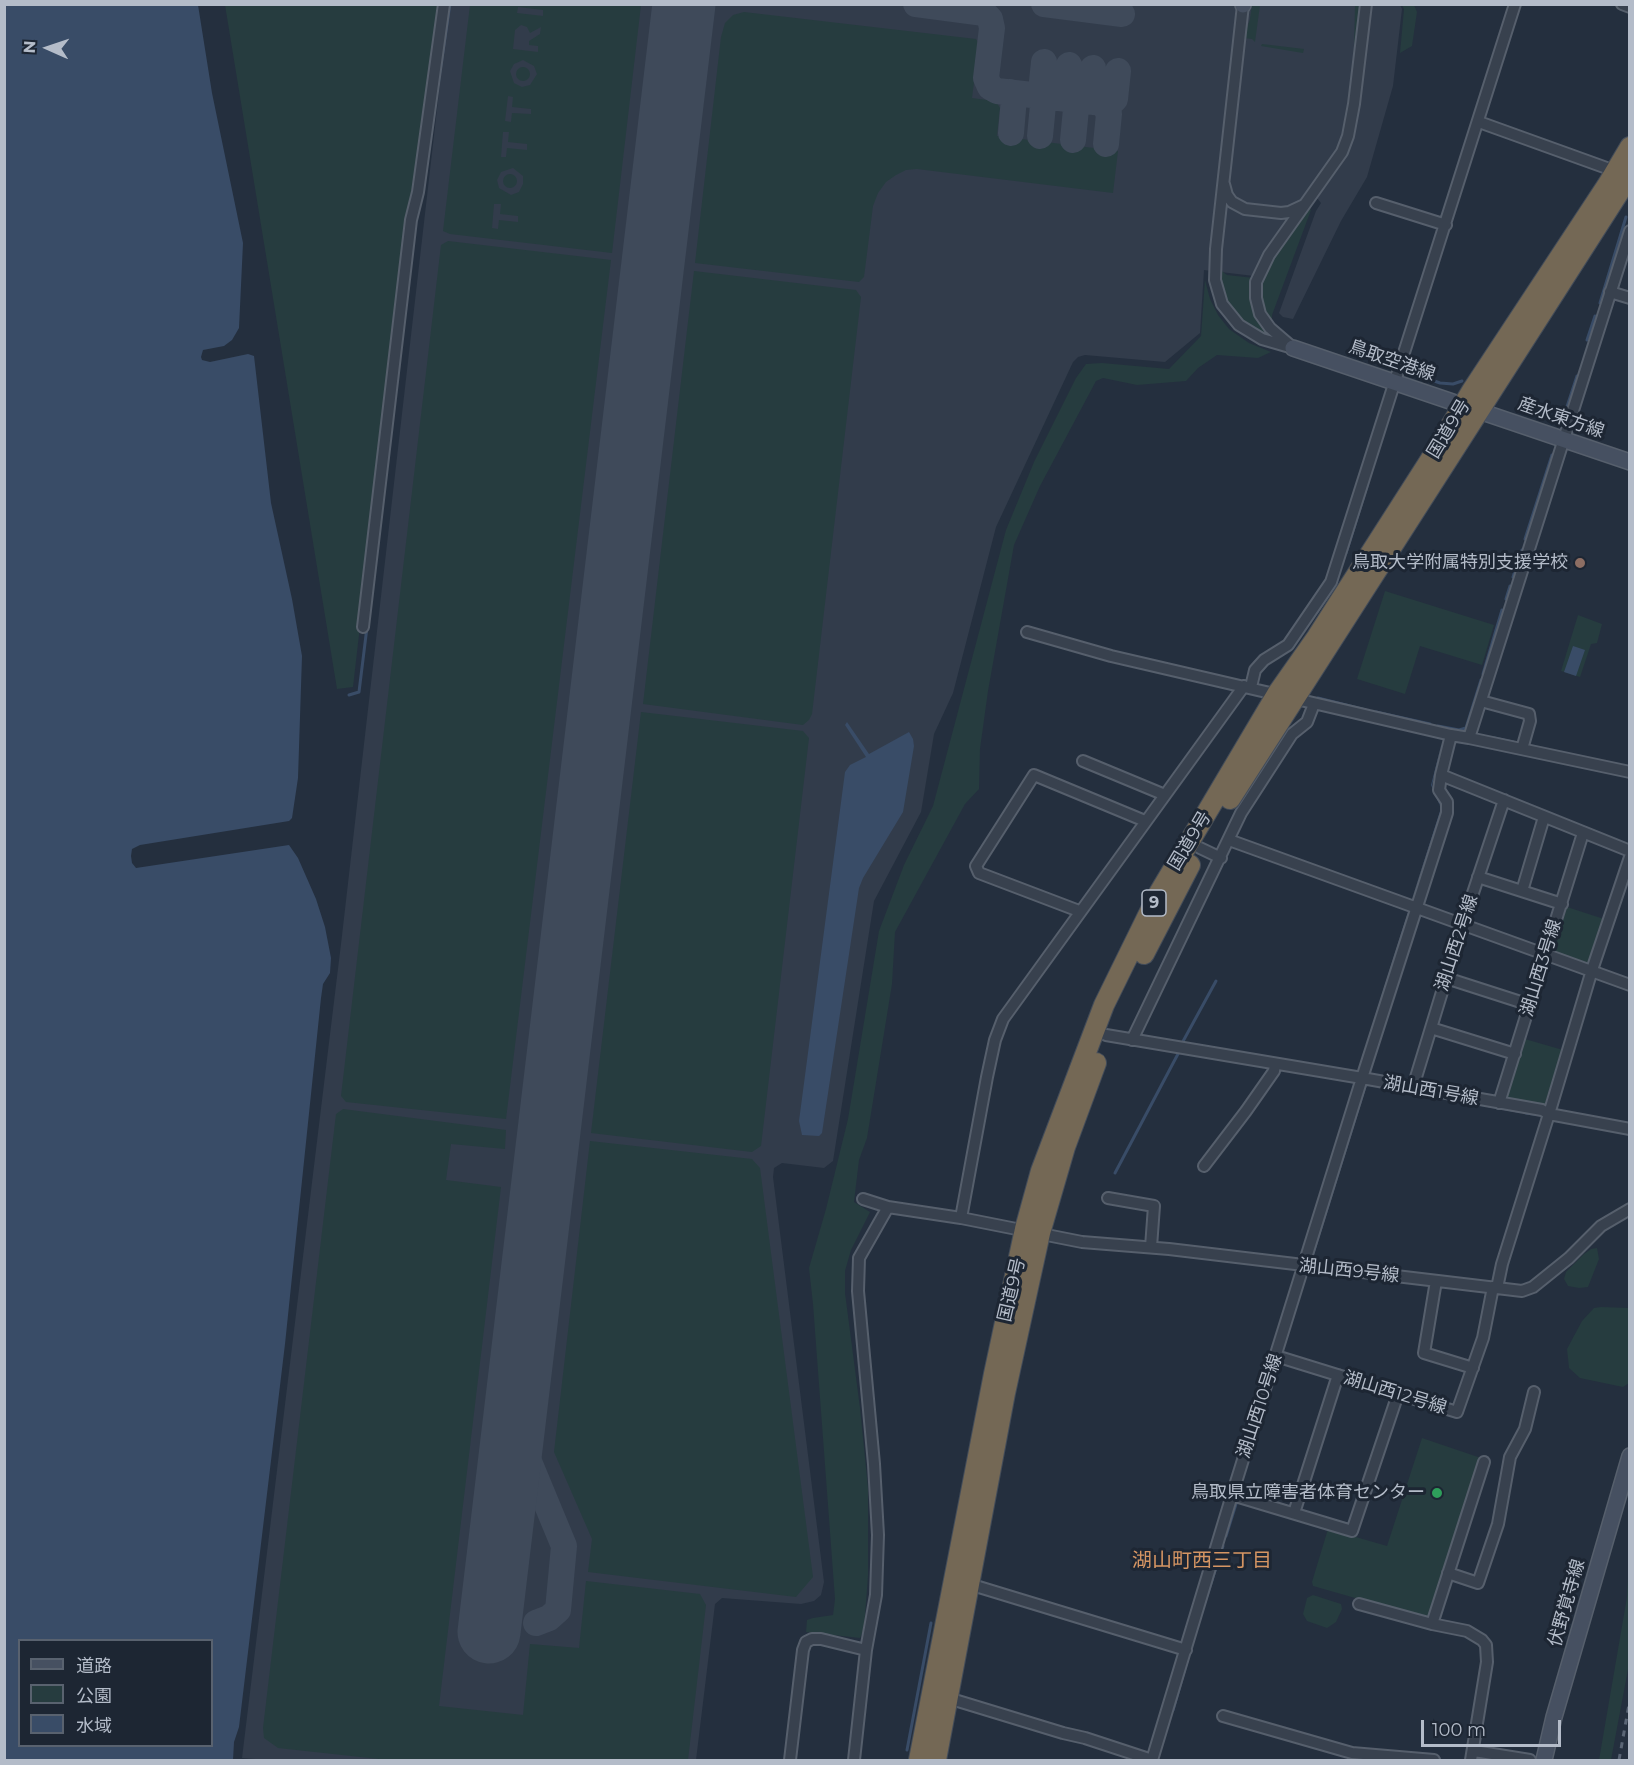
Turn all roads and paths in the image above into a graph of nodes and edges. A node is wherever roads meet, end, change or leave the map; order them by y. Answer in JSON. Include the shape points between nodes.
{"nodes":[{"id":1,"x":444,"y":4,"type":"edge"},
{"id":2,"x":1366,"y":4,"type":"edge"},
{"id":3,"x":1515,"y":4,"type":"edge"},
{"id":4,"x":1622,"y":4,"type":"edge"},
{"id":5,"x":1244,"y":5,"type":"edge"},
{"id":6,"x":1629,"y":7,"type":"edge"},
{"id":7,"x":1479,"y":122,"type":"junction"},
{"id":8,"x":1629,"y":147,"type":"edge"},
{"id":9,"x":1622,"y":173,"type":"edge"},
{"id":10,"x":1223,"y":179,"type":"junction"},
{"id":11,"x":1376,"y":203,"type":"dead end"},
{"id":12,"x":1307,"y":204,"type":"junction"},
{"id":13,"x":1220,"y":207,"type":"junction"},
{"id":14,"x":1245,"y":209,"type":"junction"},
{"id":15,"x":1446,"y":225,"type":"junction"},
{"id":16,"x":1629,"y":231,"type":"edge"},
{"id":17,"x":1610,"y":292,"type":"junction"},
{"id":18,"x":1629,"y":298,"type":"edge"},
{"id":19,"x":1293,"y":348,"type":"junction"},
{"id":20,"x":1396,"y":382,"type":"junction"},
{"id":21,"x":1472,"y":408,"type":"junction"},
{"id":22,"x":1562,"y":439,"type":"junction"},
{"id":23,"x":1629,"y":462,"type":"edge"},
{"id":24,"x":363,"y":627,"type":"dead end"},
{"id":25,"x":1027,"y":632,"type":"dead end"},
{"id":26,"x":1248,"y":687,"type":"junction"},
{"id":27,"x":1286,"y":697,"type":"junction"},
{"id":28,"x":1481,"y":701,"type":"junction"},
{"id":29,"x":1314,"y":704,"type":"junction"},
{"id":30,"x":1451,"y":735,"type":"junction"},
{"id":31,"x":1469,"y":738,"type":"junction"},
{"id":32,"x":1522,"y":749,"type":"junction"},
{"id":33,"x":1083,"y":761,"type":"dead end"},
{"id":34,"x":1629,"y":772,"type":"edge"},
{"id":35,"x":1441,"y":775,"type":"junction"},
{"id":36,"x":1165,"y":795,"type":"junction"},
{"id":37,"x":1504,"y":800,"type":"junction"},
{"id":38,"x":1544,"y":817,"type":"junction"},
{"id":39,"x":1145,"y":821,"type":"junction"},
{"id":40,"x":1583,"y":833,"type":"junction"},
{"id":41,"x":1230,"y":840,"type":"junction"},
{"id":42,"x":1200,"y":848,"type":"junction"},
{"id":43,"x":1629,"y":851,"type":"edge"},
{"id":44,"x":1629,"y":857,"type":"edge"},
{"id":45,"x":1221,"y":858,"type":"junction"},
{"id":46,"x":1478,"y":877,"type":"junction"},
{"id":47,"x":1521,"y":891,"type":"junction"},
{"id":48,"x":1562,"y":904,"type":"junction"},
{"id":49,"x":1417,"y":907,"type":"junction"},
{"id":50,"x":1079,"y":911,"type":"junction"},
{"id":51,"x":1463,"y":923,"type":"junction"},
{"id":52,"x":1545,"y":954,"type":"junction"},
{"id":53,"x":1592,"y":970,"type":"junction"},
{"id":54,"x":1446,"y":978,"type":"junction"},
{"id":55,"x":1629,"y":985,"type":"edge"},
{"id":56,"x":1530,"y":1005,"type":"junction"},
{"id":57,"x":1431,"y":1028,"type":"junction"},
{"id":58,"x":1106,"y":1035,"type":"junction"},
{"id":59,"x":1132,"y":1040,"type":"junction"},
{"id":60,"x":1515,"y":1054,"type":"junction"},
{"id":61,"x":1275,"y":1064,"type":"junction"},
{"id":62,"x":1362,"y":1078,"type":"junction"},
{"id":63,"x":1413,"y":1087,"type":"junction"},
{"id":64,"x":1499,"y":1104,"type":"junction"},
{"id":65,"x":1549,"y":1114,"type":"junction"},
{"id":66,"x":1629,"y":1129,"type":"edge"},
{"id":67,"x":1204,"y":1166,"type":"dead end"},
{"id":68,"x":1108,"y":1198,"type":"dead end"},
{"id":69,"x":863,"y":1199,"type":"dead end"},
{"id":70,"x":888,"y":1207,"type":"junction"},
{"id":71,"x":1629,"y":1209,"type":"edge"},
{"id":72,"x":961,"y":1218,"type":"junction"},
{"id":73,"x":1033,"y":1231,"type":"junction"},
{"id":74,"x":1151,"y":1247,"type":"junction"},
{"id":75,"x":1304,"y":1266,"type":"junction"},
{"id":76,"x":1436,"y":1281,"type":"junction"},
{"id":77,"x":1495,"y":1287,"type":"junction"},
{"id":78,"x":1276,"y":1356,"type":"junction"},
{"id":79,"x":1473,"y":1368,"type":"junction"},
{"id":80,"x":1338,"y":1376,"type":"junction"},
{"id":81,"x":1534,"y":1392,"type":"dead end"},
{"id":82,"x":1398,"y":1394,"type":"junction"},
{"id":83,"x":1629,"y":1456,"type":"edge"},
{"id":84,"x":1484,"y":1462,"type":"dead end"},
{"id":85,"x":1232,"y":1495,"type":"junction"},
{"id":86,"x":1294,"y":1513,"type":"junction"},
{"id":87,"x":1448,"y":1573,"type":"junction"},
{"id":88,"x":969,"y":1584,"type":"junction"},
{"id":89,"x":1359,"y":1604,"type":"dead end"},
{"id":90,"x":1432,"y":1624,"type":"junction"},
{"id":91,"x":866,"y":1650,"type":"junction"},
{"id":92,"x":1186,"y":1650,"type":"junction"},
{"id":93,"x":948,"y":1698,"type":"junction"},
{"id":94,"x":1223,"y":1716,"type":"dead end"},
{"id":95,"x":1472,"y":1756,"type":"edge"},
{"id":96,"x":1152,"y":1760,"type":"edge"},
{"id":97,"x":790,"y":1761,"type":"edge"},
{"id":98,"x":854,"y":1761,"type":"edge"},
{"id":99,"x":919,"y":1761,"type":"edge"},
{"id":100,"x":936,"y":1761,"type":"edge"},
{"id":101,"x":1434,"y":1761,"type":"edge"},
{"id":102,"x":1530,"y":1761,"type":"edge"},
{"id":103,"x":1544,"y":1761,"type":"edge"}],
"edges":[{"from":1,"to":24,"type":"street","via":[[411,220]]},
{"from":2,"to":12,"type":"street","via":[[1348,136],[1342,152]]},
{"from":3,"to":7,"type":"street"},
{"from":4,"to":6,"type":"street"},
{"from":5,"to":10,"type":"street"},
{"from":7,"to":9,"type":"street"},
{"from":7,"to":15,"type":"street"},
{"from":8,"to":9,"type":"highway","name":"国道9号","number":"9"},
{"from":9,"to":21,"type":"highway","name":"国道9号","number":"9"},
{"from":10,"to":13,"type":"street"},
{"from":10,"to":14,"type":"street","via":[[1229,198]]},
{"from":11,"to":15,"type":"street"},
{"from":12,"to":14,"type":"street","via":[[1289,212]]},
{"from":12,"to":19,"type":"street","via":[[1264,263],[1256,287],[1263,319]]},
{"from":13,"to":14,"type":"street"},
{"from":13,"to":19,"type":"street","via":[[1214,274],[1222,304],[1248,332]]},
{"from":15,"to":20,"type":"street"},
{"from":16,"to":17,"type":"street"},
{"from":17,"to":18,"type":"street"},
{"from":17,"to":22,"type":"street"},
{"from":19,"to":20,"type":"main road","name":"鳥取空港線"},
{"from":20,"to":21,"type":"main road","name":"鳥取空港線"},
{"from":20,"to":26,"type":"street","via":[[1331,582],[1288,645],[1264,660]]},
{"from":21,"to":22,"type":"main road","name":"産水東方線"},
{"from":21,"to":27,"type":"highway","name":"国道9号","number":"9"},
{"from":22,"to":23,"type":"main road","name":"産水東方線"},
{"from":22,"to":28,"type":"street"},
{"from":25,"to":26,"type":"street","via":[[1111,656]]},
{"from":26,"to":27,"type":"street"},
{"from":26,"to":36,"type":"street"},
{"from":27,"to":29,"type":"street"},
{"from":27,"to":42,"type":"highway","name":"国道9号","number":"9"},
{"from":27,"to":73,"type":"highway","name":"国道9号","number":"9","via":[[1159,893],[1113,987],[1041,1171]]},
{"from":28,"to":31,"type":"street"},
{"from":28,"to":32,"type":"street","via":[[1529,714]]},
{"from":29,"to":30,"type":"street"},
{"from":29,"to":41,"type":"street","via":[[1307,722],[1292,734],[1241,813]]},
{"from":30,"to":31,"type":"street"},
{"from":30,"to":35,"type":"street","name":"湖山西1号線"},
{"from":31,"to":32,"type":"street"},
{"from":32,"to":34,"type":"street"},
{"from":33,"to":36,"type":"street"},
{"from":35,"to":37,"type":"street"},
{"from":35,"to":49,"type":"street","name":"湖山西1号線","via":[[1439,790],[1447,802],[1448,813]]},
{"from":36,"to":39,"type":"street"},
{"from":37,"to":38,"type":"street"},
{"from":37,"to":46,"type":"street","name":"湖山西2号線"},
{"from":38,"to":40,"type":"street"},
{"from":38,"to":47,"type":"street"},
{"from":39,"to":50,"type":"street"},
{"from":39,"to":50,"type":"street","via":[[1034,775],[976,866],[979,873]]},
{"from":40,"to":43,"type":"street"},
{"from":40,"to":48,"type":"street","name":"湖山西3号線"},
{"from":41,"to":45,"type":"street"},
{"from":41,"to":49,"type":"street"},
{"from":42,"to":45,"type":"street"},
{"from":42,"to":58,"type":"highway","name":"国道9号","number":"9","via":[[1148,944]]},
{"from":44,"to":53,"type":"street"},
{"from":45,"to":59,"type":"street"},
{"from":46,"to":47,"type":"street"},
{"from":46,"to":51,"type":"street","name":"湖山西2号線"},
{"from":47,"to":48,"type":"street"},
{"from":48,"to":52,"type":"street","name":"湖山西3号線"},
{"from":49,"to":51,"type":"street"},
{"from":49,"to":62,"type":"street","name":"湖山西1号線"},
{"from":50,"to":72,"type":"street","via":[[1003,1018],[991,1058]]},
{"from":51,"to":52,"type":"street"},
{"from":51,"to":54,"type":"street","name":"湖山西2号線"},
{"from":52,"to":53,"type":"street"},
{"from":52,"to":56,"type":"street","name":"湖山西3号線"},
{"from":53,"to":55,"type":"street"},
{"from":53,"to":65,"type":"street"},
{"from":54,"to":56,"type":"street"},
{"from":54,"to":57,"type":"street","name":"湖山西2号線"},
{"from":56,"to":60,"type":"street","name":"湖山西3号線"},
{"from":57,"to":60,"type":"street"},
{"from":57,"to":63,"type":"street","name":"湖山西2号線"},
{"from":58,"to":59,"type":"street"},
{"from":58,"to":73,"type":"highway","name":"国道9号","number":"9"},
{"from":59,"to":61,"type":"street"},
{"from":60,"to":64,"type":"street","name":"湖山西3号線"},
{"from":61,"to":62,"type":"street"},
{"from":61,"to":67,"type":"street","via":[[1274,1071]]},
{"from":62,"to":63,"type":"street","name":"湖山西1号線"},
{"from":62,"to":75,"type":"street","name":"湖山西10号線"},
{"from":63,"to":64,"type":"street","name":"湖山西1号線"},
{"from":64,"to":65,"type":"street","name":"湖山西1号線"},
{"from":65,"to":66,"type":"street","name":"湖山西1号線"},
{"from":65,"to":77,"type":"street","name":"湖山西12号線"},
{"from":68,"to":74,"type":"street","via":[[1154,1206]]},
{"from":69,"to":70,"type":"street","name":"湖山西9号線"},
{"from":70,"to":72,"type":"street","name":"湖山西9号線"},
{"from":70,"to":91,"type":"street","via":[[858,1258],[878,1535],[876,1595]]},
{"from":71,"to":77,"type":"street","name":"湖山西9号線","via":[[1601,1226],[1533,1287],[1522,1291]]},
{"from":72,"to":73,"type":"street","name":"湖山西9号線"},
{"from":73,"to":74,"type":"street","name":"湖山西9号線","via":[[1082,1242]]},
{"from":73,"to":88,"type":"highway","name":"国道9号","number":"9"},
{"from":73,"to":99,"type":"highway","name":"国道9号","number":"9","via":[[994,1374]]},
{"from":74,"to":75,"type":"street","name":"湖山西9号線"},
{"from":75,"to":76,"type":"street","name":"湖山西9号線"},
{"from":75,"to":78,"type":"street","name":"湖山西10号線"},
{"from":76,"to":77,"type":"street","name":"湖山西9号線"},
{"from":76,"to":79,"type":"street","via":[[1424,1353]]},
{"from":77,"to":79,"type":"street","name":"湖山西12号線"},
{"from":78,"to":80,"type":"street","name":"湖山西12号線"},
{"from":78,"to":85,"type":"street","name":"湖山西10号線"},
{"from":79,"to":82,"type":"street","name":"湖山西12号線","via":[[1457,1413]]},
{"from":80,"to":82,"type":"street","name":"湖山西12号線"},
{"from":80,"to":86,"type":"street"},
{"from":81,"to":87,"type":"street","via":[[1525,1429],[1510,1457],[1498,1524],[1478,1583]]},
{"from":82,"to":86,"type":"street","via":[[1352,1531]]},
{"from":83,"to":103,"type":"main road","name":"伏野覚寺線"},
{"from":84,"to":87,"type":"street"},
{"from":85,"to":86,"type":"street"},
{"from":85,"to":92,"type":"street","name":"湖山西10号線"},
{"from":87,"to":90,"type":"street"},
{"from":88,"to":92,"type":"street"},
{"from":88,"to":93,"type":"highway","name":"国道9号","number":"9"},
{"from":89,"to":90,"type":"street"},
{"from":90,"to":95,"type":"street","via":[[1475,1634],[1486,1645],[1487,1662]]},
{"from":91,"to":97,"type":"street","via":[[821,1640],[806,1642]]},
{"from":91,"to":98,"type":"street"},
{"from":92,"to":96,"type":"street","name":"湖山西10号線"},
{"from":93,"to":96,"type":"street"},
{"from":93,"to":100,"type":"highway","name":"国道9号","number":"9"},
{"from":94,"to":101,"type":"street","via":[[1352,1753]]},
{"from":95,"to":102,"type":"street"}]}
